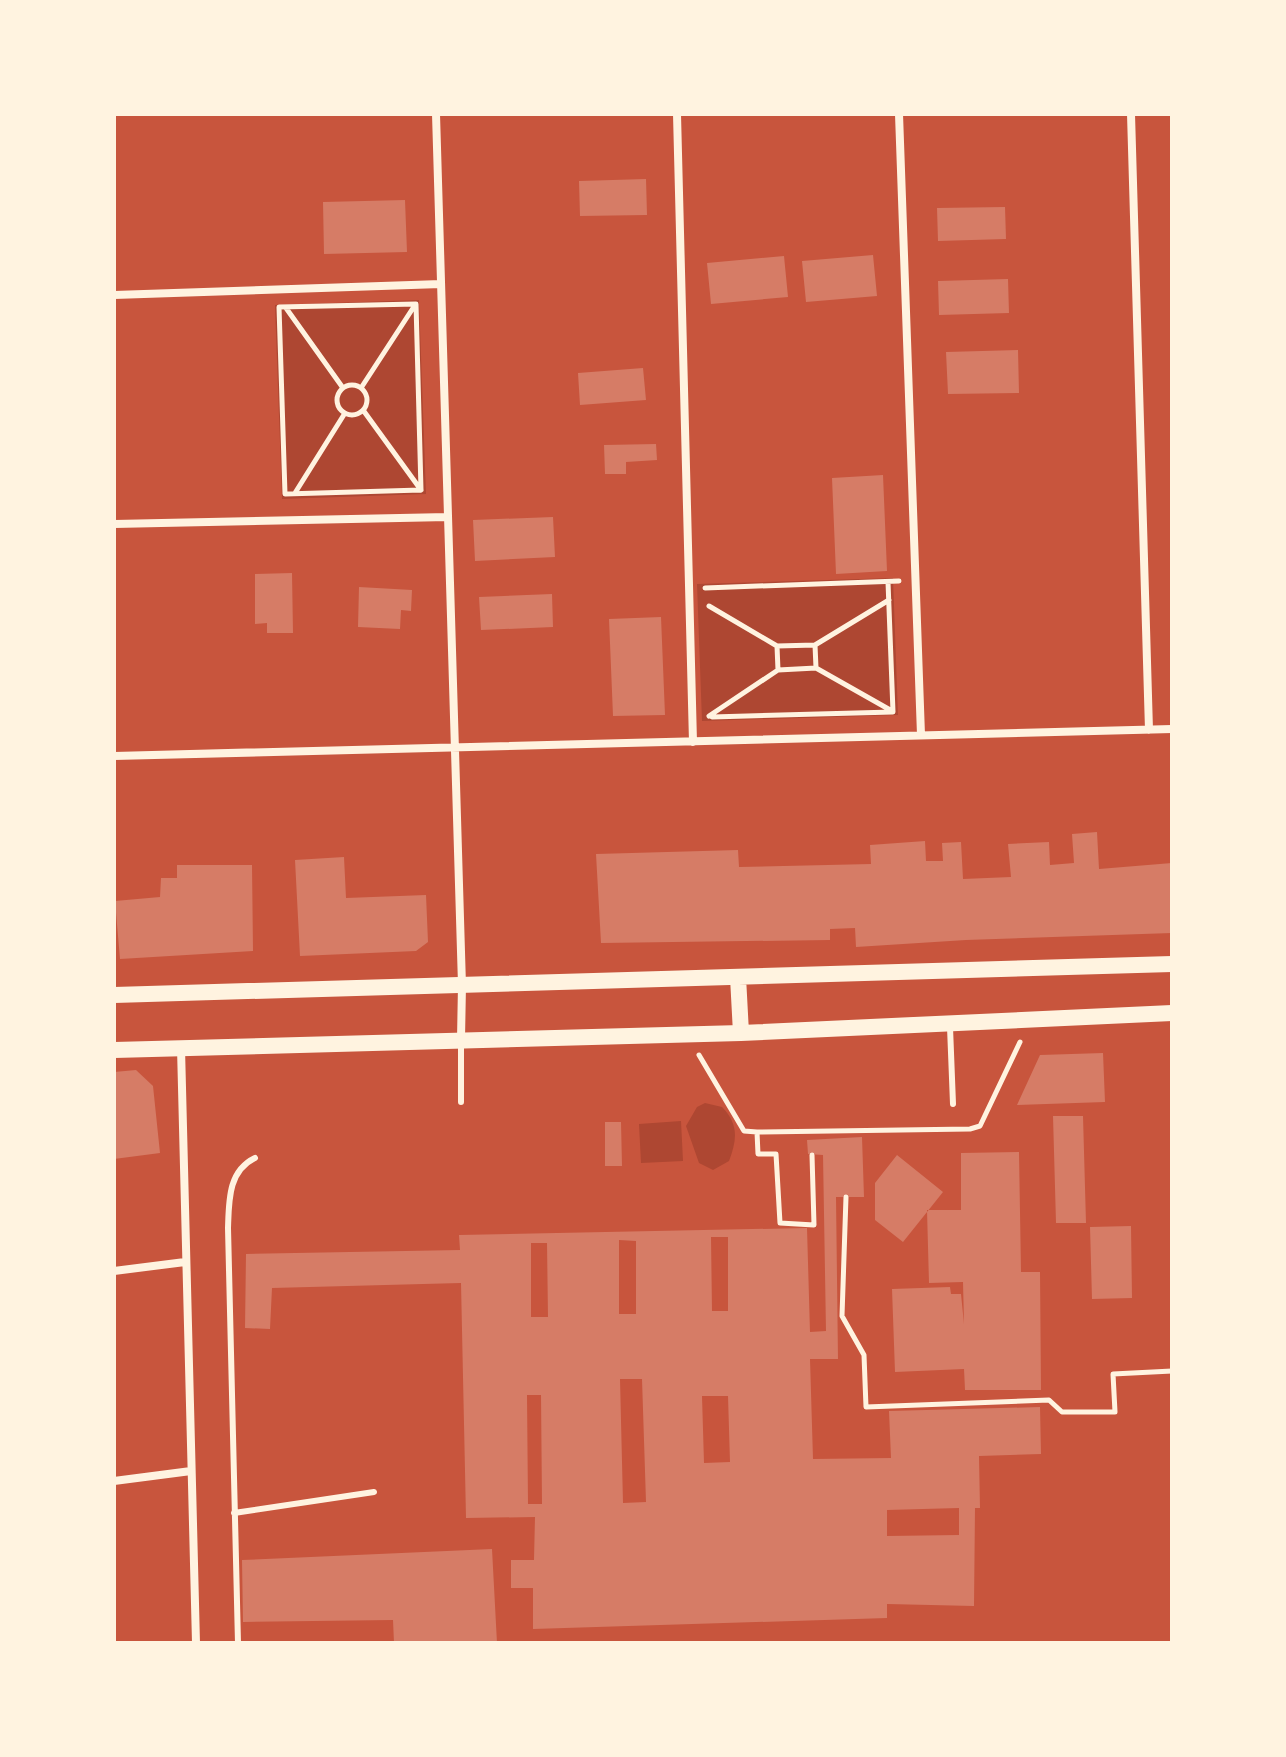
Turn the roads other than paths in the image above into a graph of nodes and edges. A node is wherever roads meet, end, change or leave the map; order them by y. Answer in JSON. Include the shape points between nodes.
{"nodes":[{"id":1,"x":436,"y":114,"type":"edge"},
{"id":2,"x":677,"y":114,"type":"edge"},
{"id":3,"x":899,"y":114,"type":"edge"},
{"id":4,"x":1131,"y":114,"type":"edge"},
{"id":5,"x":441,"y":284,"type":"junction"},
{"id":6,"x":114,"y":295,"type":"edge"},
{"id":7,"x":448,"y":517,"type":"junction"},
{"id":8,"x":114,"y":524,"type":"edge"},
{"id":9,"x":1172,"y":729,"type":"edge"},
{"id":10,"x":1149,"y":730,"type":"junction"},
{"id":11,"x":921,"y":735,"type":"junction"},
{"id":12,"x":693,"y":742,"type":"junction"},
{"id":13,"x":455,"y":747,"type":"junction"},
{"id":14,"x":114,"y":756,"type":"edge"},
{"id":15,"x":1171,"y":965,"type":"edge"},
{"id":16,"x":738,"y":977,"type":"junction"},
{"id":17,"x":462,"y":985,"type":"junction"},
{"id":18,"x":114,"y":995,"type":"edge"},
{"id":19,"x":1172,"y":1013,"type":"edge"},
{"id":20,"x":949,"y":1023,"type":"junction"},
{"id":21,"x":741,"y":1033,"type":"junction"},
{"id":22,"x":461,"y":1039,"type":"junction"},
{"id":23,"x":181,"y":1047,"type":"junction"},
{"id":24,"x":114,"y":1050,"type":"edge"},
{"id":25,"x":461,"y":1102,"type":"dead end"},
{"id":26,"x":953,"y":1104,"type":"dead end"},
{"id":27,"x":255,"y":1158,"type":"dead end"},
{"id":28,"x":185,"y":1262,"type":"junction"},
{"id":29,"x":114,"y":1271,"type":"edge"},
{"id":30,"x":191,"y":1471,"type":"junction"},
{"id":31,"x":114,"y":1481,"type":"edge"},
{"id":32,"x":374,"y":1492,"type":"dead end"},
{"id":33,"x":234,"y":1513,"type":"junction"},
{"id":34,"x":196,"y":1643,"type":"edge"},
{"id":35,"x":238,"y":1643,"type":"edge"}],
"edges":[{"from":1,"to":5,"type":"street"},
{"from":2,"to":12,"type":"street"},
{"from":3,"to":11,"type":"street"},
{"from":4,"to":10,"type":"street"},
{"from":5,"to":6,"type":"street"},
{"from":5,"to":7,"type":"street"},
{"from":7,"to":8,"type":"street"},
{"from":7,"to":13,"type":"street"},
{"from":9,"to":10,"type":"street"},
{"from":10,"to":11,"type":"street"},
{"from":11,"to":12,"type":"street"},
{"from":12,"to":13,"type":"street"},
{"from":13,"to":14,"type":"street"},
{"from":13,"to":17,"type":"street"},
{"from":15,"to":16,"type":"main road"},
{"from":16,"to":17,"type":"main road"},
{"from":16,"to":21,"type":"main road"},
{"from":17,"to":18,"type":"main road"},
{"from":17,"to":22,"type":"street"},
{"from":19,"to":20,"type":"main road"},
{"from":20,"to":21,"type":"main road"},
{"from":20,"to":26,"type":"lane"},
{"from":21,"to":22,"type":"main road"},
{"from":22,"to":23,"type":"main road"},
{"from":22,"to":25,"type":"lane"},
{"from":23,"to":24,"type":"main road"},
{"from":23,"to":28,"type":"street"},
{"from":27,"to":33,"type":"lane","via":[[243,1164],[230,1192],[228,1216]]},
{"from":28,"to":29,"type":"street"},
{"from":28,"to":30,"type":"street"},
{"from":30,"to":31,"type":"street"},
{"from":30,"to":34,"type":"street"},
{"from":32,"to":33,"type":"lane"},
{"from":33,"to":35,"type":"lane"}]}
